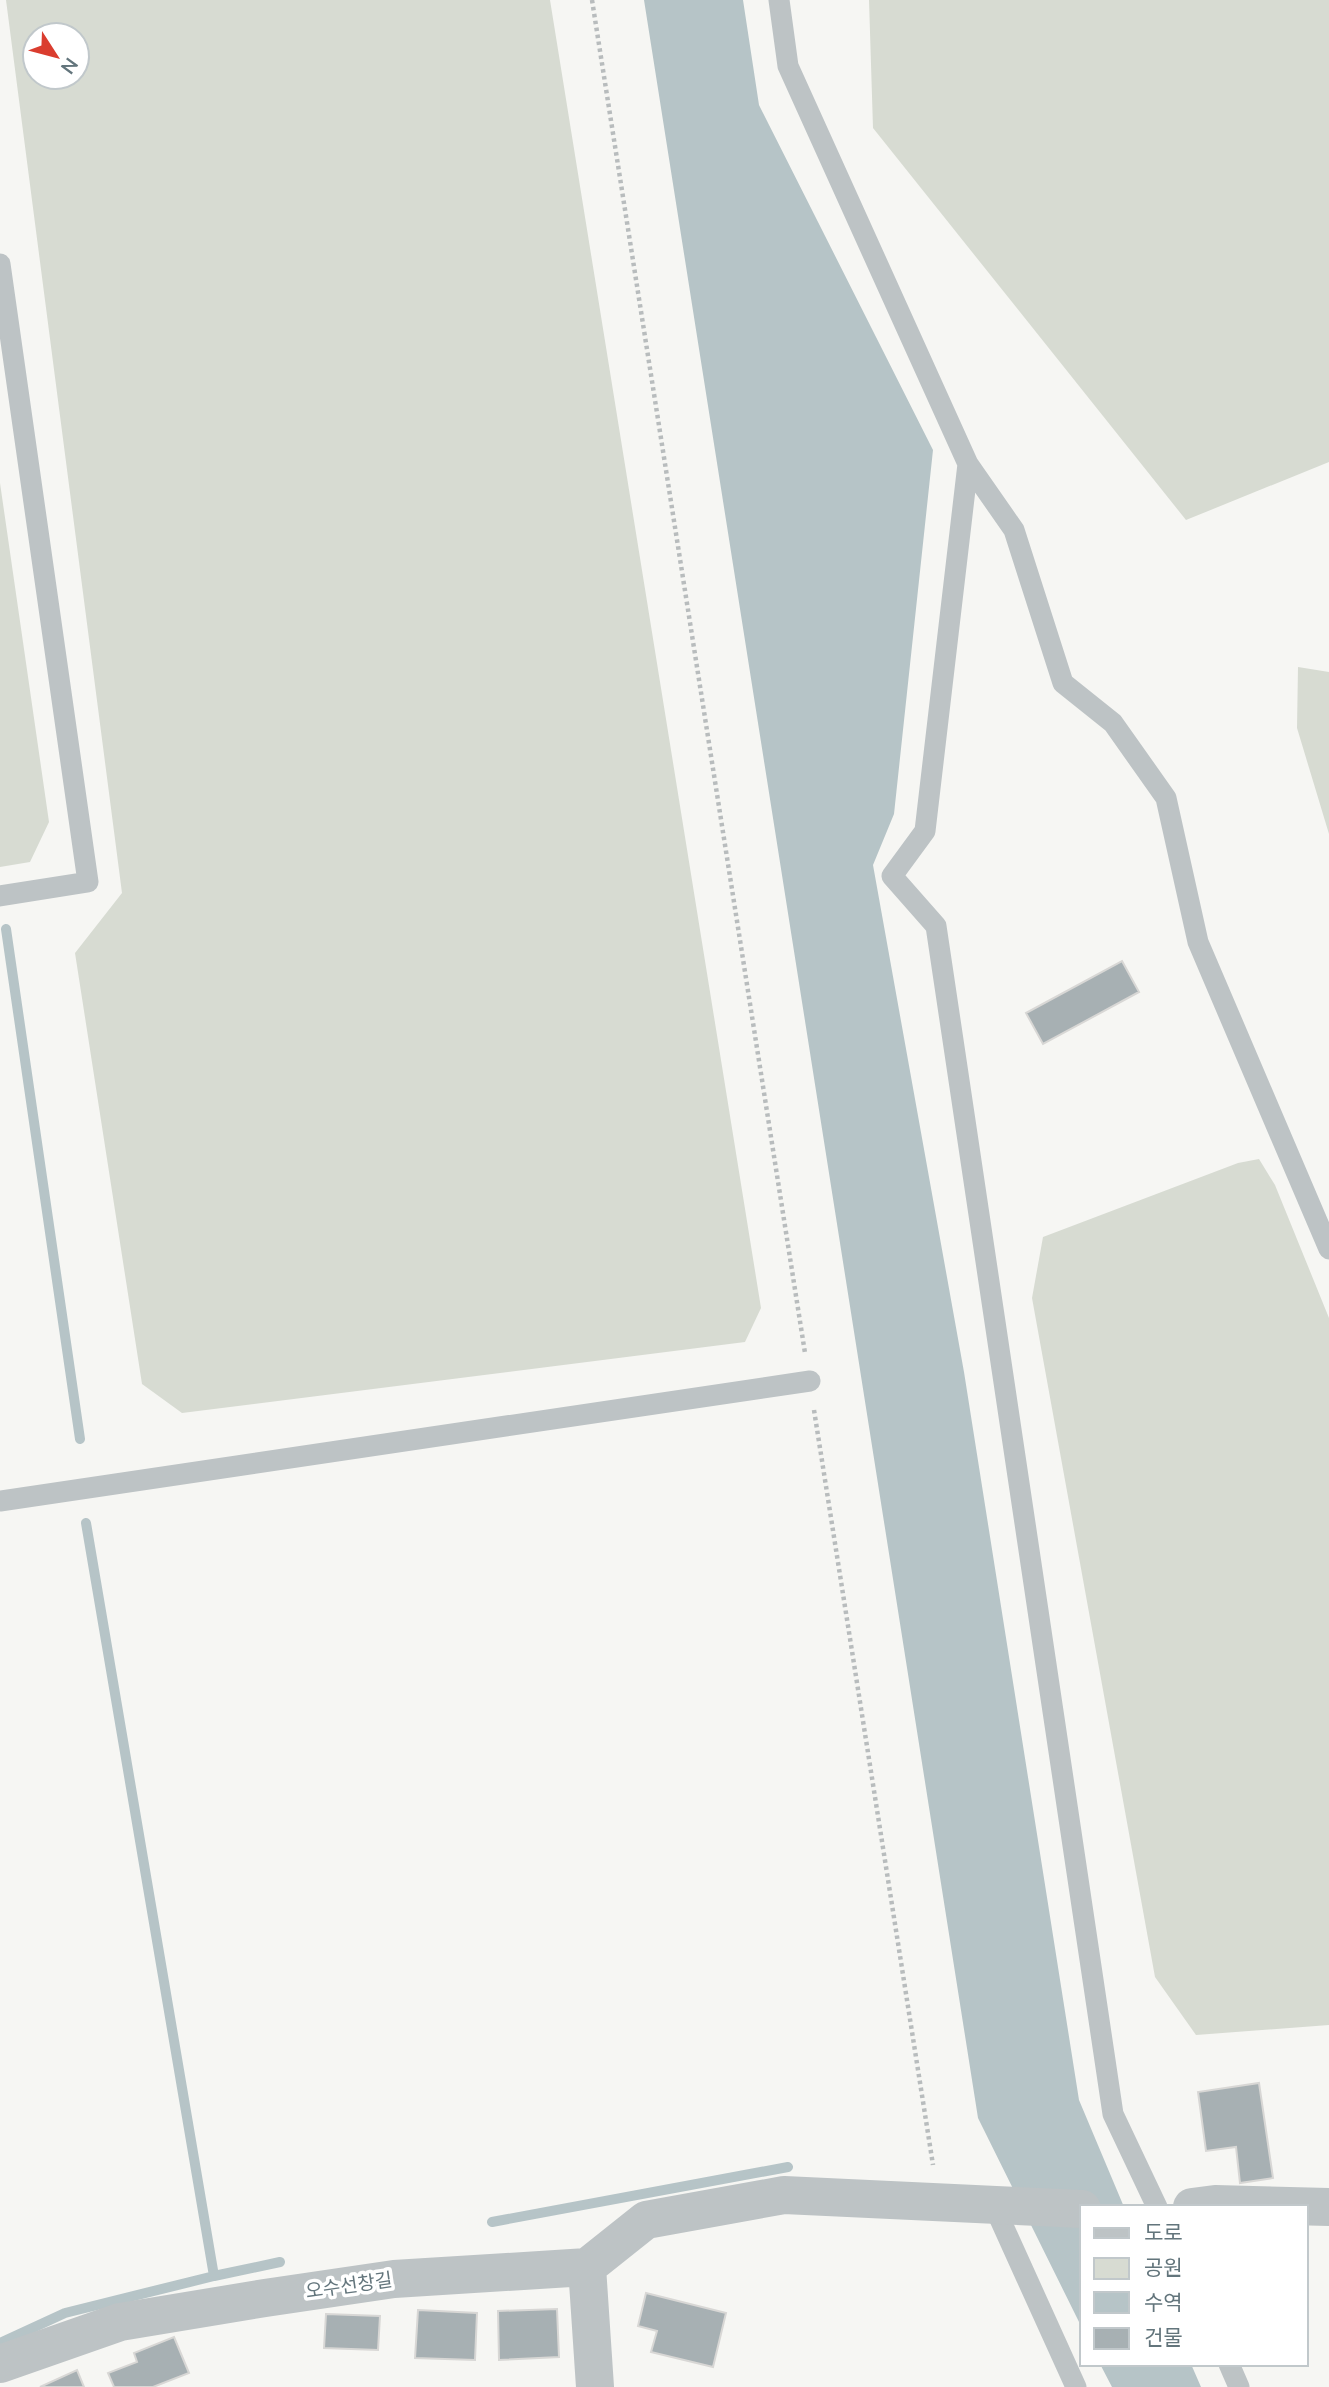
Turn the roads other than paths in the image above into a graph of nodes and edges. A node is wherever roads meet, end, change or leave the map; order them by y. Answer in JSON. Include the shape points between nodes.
{"nodes":[{"id":1,"x":779,"y":0,"type":"edge"},
{"id":2,"x":0,"y":264,"type":"edge"},
{"id":3,"x":968,"y":464,"type":"junction"},
{"id":4,"x":0,"y":896,"type":"edge"},
{"id":5,"x":1329,"y":1250,"type":"edge"},
{"id":6,"x":810,"y":1381,"type":"road end"},
{"id":7,"x":0,"y":1501,"type":"edge"},
{"id":8,"x":1156,"y":2205,"type":"edge"},
{"id":9,"x":1207,"y":2205,"type":"edge"},
{"id":10,"x":1252,"y":2205,"type":"edge"},
{"id":11,"x":994,"y":2206,"type":"junction"},
{"id":12,"x":1308,"y":2206,"type":"edge"},
{"id":13,"x":1329,"y":2207,"type":"edge"},
{"id":14,"x":1080,"y":2209,"type":"edge"},
{"id":15,"x":587,"y":2267,"type":"junction"},
{"id":16,"x":0,"y":2364,"type":"edge"},
{"id":17,"x":1230,"y":2366,"type":"edge"},
{"id":18,"x":595,"y":2387,"type":"edge"},
{"id":19,"x":1076,"y":2387,"type":"edge"},
{"id":20,"x":1239,"y":2387,"type":"edge"}],
"edges":[{"from":1,"to":3,"type":"lane","via":[[788,66]]},
{"from":2,"to":4,"type":"lane","via":[[88,881]]},
{"from":3,"to":5,"type":"lane","via":[[1014,530],[1063,683],[1112,723],[1167,798],[1198,942]]},
{"from":3,"to":8,"type":"lane","via":[[925,831],[892,876],[936,926],[1113,2114]]},
{"from":6,"to":7,"type":"lane"},
{"from":9,"to":10,"type":"street"},
{"from":11,"to":14,"type":"street"},
{"from":11,"to":15,"type":"street","via":[[783,2195],[646,2220]]},
{"from":11,"to":19,"type":"lane"},
{"from":12,"to":13,"type":"street"},
{"from":15,"to":16,"type":"street","name":"오수선창길","via":[[394,2279],[265,2298],[120,2322]]},
{"from":15,"to":18,"type":"street"},
{"from":17,"to":20,"type":"lane"}]}
